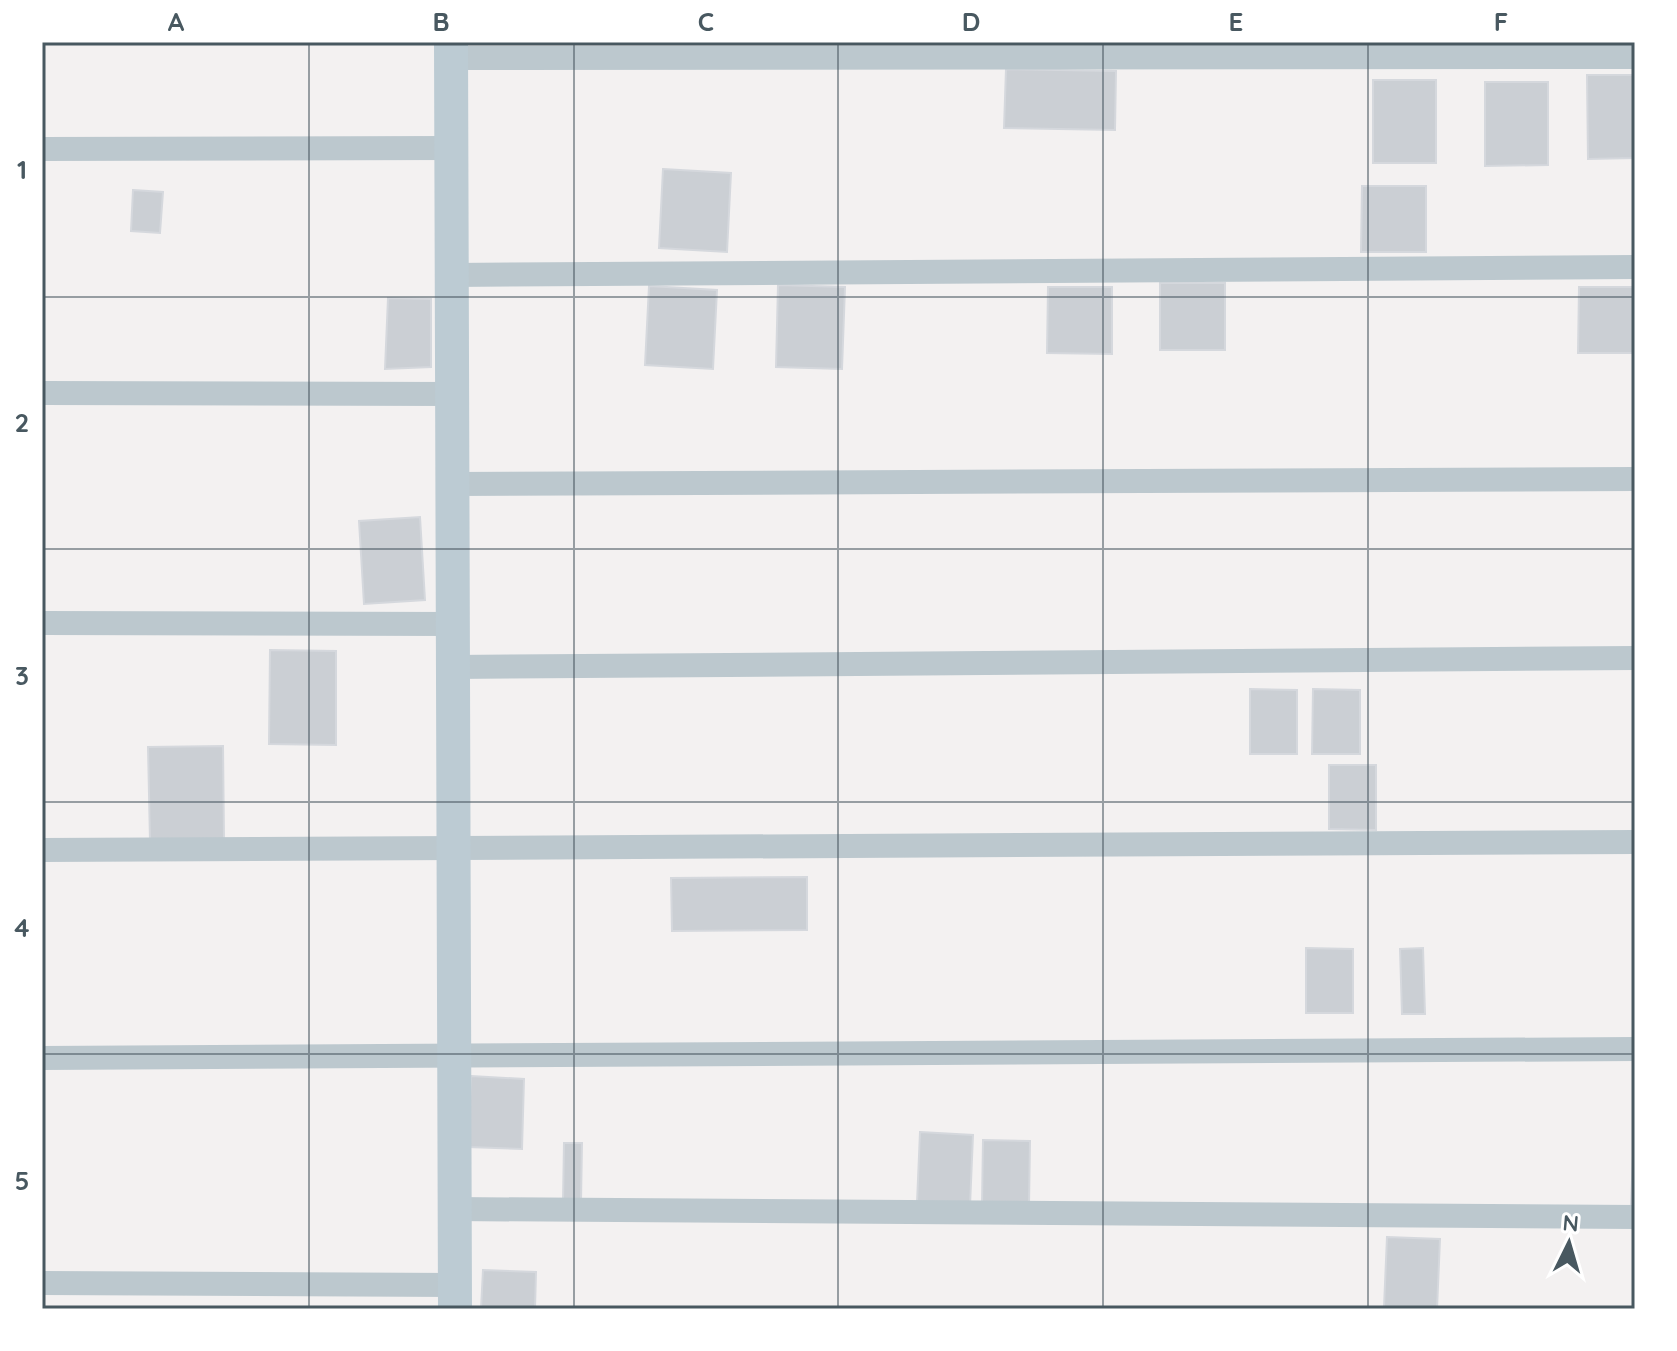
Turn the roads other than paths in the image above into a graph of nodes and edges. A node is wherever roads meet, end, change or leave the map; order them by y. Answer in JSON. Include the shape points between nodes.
{"nodes":[{"id":1,"x":451,"y":50,"type":"edge"},
{"id":2,"x":1635,"y":57,"type":"edge"},
{"id":3,"x":451,"y":148,"type":"junction"},
{"id":4,"x":42,"y":149,"type":"edge"},
{"id":5,"x":1635,"y":267,"type":"edge"},
{"id":6,"x":452,"y":275,"type":"junction"},
{"id":7,"x":42,"y":393,"type":"edge"},
{"id":8,"x":452,"y":394,"type":"junction"},
{"id":9,"x":1635,"y":479,"type":"edge"},
{"id":10,"x":452,"y":484,"type":"junction"},
{"id":11,"x":42,"y":623,"type":"edge"},
{"id":12,"x":453,"y":624,"type":"junction"},
{"id":13,"x":1635,"y":658,"type":"edge"},
{"id":14,"x":453,"y":667,"type":"junction"},
{"id":15,"x":1635,"y":842,"type":"edge"},
{"id":16,"x":453,"y":848,"type":"junction"},
{"id":17,"x":42,"y":850,"type":"edge"},
{"id":18,"x":1635,"y":1049,"type":"edge"},
{"id":19,"x":454,"y":1056,"type":"junction"},
{"id":20,"x":42,"y":1058,"type":"edge"},
{"id":21,"x":454,"y":1209,"type":"junction"},
{"id":22,"x":1635,"y":1217,"type":"edge"},
{"id":23,"x":42,"y":1283,"type":"edge"},
{"id":24,"x":455,"y":1297,"type":"edge"}],
"edges":[{"from":1,"to":2,"type":"street"},
{"from":1,"to":3,"type":"street"},
{"from":3,"to":4,"type":"street"},
{"from":3,"to":6,"type":"street"},
{"from":5,"to":6,"type":"street"},
{"from":6,"to":8,"type":"street"},
{"from":7,"to":8,"type":"street"},
{"from":8,"to":10,"type":"street"},
{"from":9,"to":10,"type":"street"},
{"from":10,"to":12,"type":"street"},
{"from":11,"to":12,"type":"street"},
{"from":12,"to":14,"type":"street"},
{"from":13,"to":14,"type":"street"},
{"from":14,"to":16,"type":"street"},
{"from":15,"to":16,"type":"street"},
{"from":16,"to":17,"type":"street"},
{"from":16,"to":19,"type":"street"},
{"from":18,"to":19,"type":"street"},
{"from":19,"to":20,"type":"street"},
{"from":19,"to":21,"type":"street"},
{"from":21,"to":22,"type":"street"},
{"from":21,"to":24,"type":"street"},
{"from":23,"to":24,"type":"street"}]}
